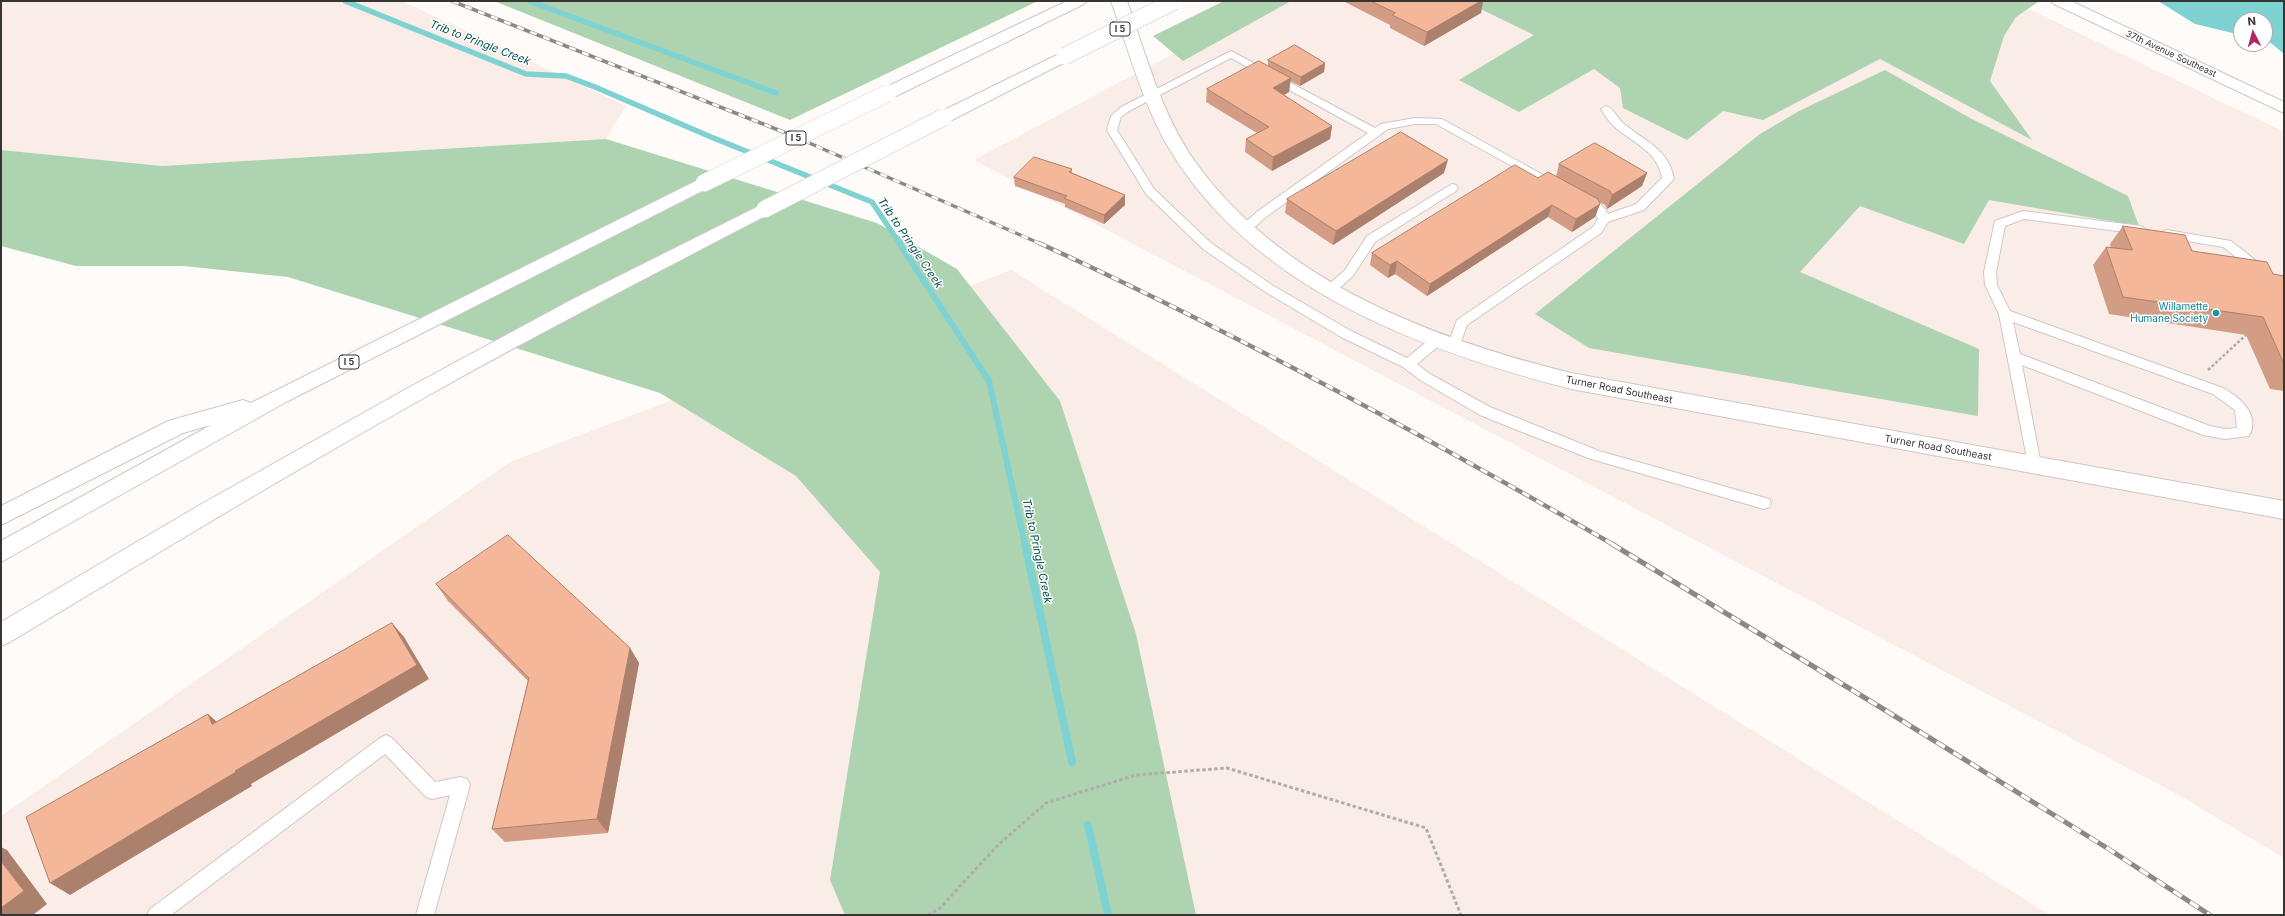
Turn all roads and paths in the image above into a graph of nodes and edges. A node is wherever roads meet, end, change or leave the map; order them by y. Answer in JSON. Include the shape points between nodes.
{"nodes":[{"id":1,"x":1080,"y":1,"type":"edge"},
{"id":2,"x":1119,"y":1,"type":"edge"},
{"id":3,"x":1175,"y":1,"type":"edge"},
{"id":4,"x":2059,"y":1,"type":"edge"},
{"id":5,"x":1154,"y":94,"type":"junction"},
{"id":6,"x":2284,"y":108,"type":"edge"},
{"id":7,"x":1606,"y":109,"type":"dead end"},
{"id":8,"x":1375,"y":134,"type":"junction"},
{"id":9,"x":1452,"y":188,"type":"dead end"},
{"id":10,"x":1604,"y":220,"type":"junction"},
{"id":11,"x":1246,"y":228,"type":"junction"},
{"id":12,"x":1330,"y":290,"type":"junction"},
{"id":13,"x":2284,"y":290,"type":"edge"},
{"id":14,"x":2005,"y":314,"type":"junction"},
{"id":15,"x":2246,"y":335,"type":"edge"},
{"id":16,"x":1445,"y":344,"type":"junction"},
{"id":17,"x":2015,"y":357,"type":"junction"},
{"id":18,"x":1408,"y":364,"type":"junction"},
{"id":19,"x":2204,"y":386,"type":"junction"},
{"id":20,"x":281,"y":396,"type":"junction"},
{"id":21,"x":2034,"y":465,"type":"junction"},
{"id":22,"x":1764,"y":503,"type":"dead end"},
{"id":23,"x":2284,"y":510,"type":"edge"},
{"id":24,"x":1,"y":516,"type":"edge"},
{"id":25,"x":1,"y":552,"type":"edge"},
{"id":26,"x":1,"y":635,"type":"edge"},
{"id":27,"x":156,"y":915,"type":"edge"},
{"id":28,"x":425,"y":915,"type":"edge"},
{"id":29,"x":928,"y":915,"type":"edge"},
{"id":30,"x":1461,"y":915,"type":"edge"}],
"edges":[{"from":1,"to":20,"type":"main road","number":"I 5","bridge":true,"via":[[704,183]]},
{"from":2,"to":5,"type":"main road","name":"Turner Road Southeast"},
{"from":3,"to":26,"type":"main road","number":"I 5","bridge":true,"via":[[553,318],[173,532]]},
{"from":4,"to":6,"type":"main road","name":"37th Avenue Southeast"},
{"from":5,"to":8,"type":"lane","via":[[1231,54]]},
{"from":5,"to":11,"type":"main road","name":"Turner Road Southeast","via":[[1189,165],[1211,193]]},
{"from":5,"to":18,"type":"lane","via":[[1116,116],[1112,130],[1150,191],[1207,246],[1268,288],[1346,334]]},
{"from":7,"to":10,"type":"lane","via":[[1618,125],[1656,152],[1668,167],[1668,179],[1640,207]]},
{"from":8,"to":10,"type":"lane","via":[[1385,126],[1415,121],[1438,121],[1600,209]]},
{"from":8,"to":11,"type":"lane"},
{"from":9,"to":12,"type":"lane","via":[[1371,239],[1349,273]]},
{"from":10,"to":16,"type":"lane","via":[[1597,230],[1462,323]]},
{"from":11,"to":12,"type":"main road","name":"Turner Road Southeast","via":[[1268,247]]},
{"from":12,"to":16,"type":"main road","name":"Turner Road Southeast","via":[[1388,320]]},
{"from":13,"to":14,"type":"lane","via":[[2227,244],[2023,215],[1999,224],[1990,272],[1991,285]]},
{"from":14,"to":17,"type":"lane"},
{"from":14,"to":19,"type":"lane"},
{"from":15,"to":19,"type":"path","via":[[2207,371]]},
{"from":16,"to":18,"type":"lane"},
{"from":16,"to":21,"type":"main road","name":"Turner Road Southeast","via":[[1524,371],[1571,381]]},
{"from":17,"to":19,"type":"lane","via":[[2208,431],[2225,434],[2244,432],[2246,417],[2237,401]]},
{"from":17,"to":21,"type":"lane"},
{"from":18,"to":22,"type":"lane","via":[[1425,377],[1485,411],[1596,455]]},
{"from":20,"to":24,"type":"main road","number":"I 5","via":[[176,427]]},
{"from":20,"to":25,"type":"main road","number":"I 5"},
{"from":21,"to":23,"type":"main road","name":"Turner Road Southeast"},
{"from":27,"to":28,"type":"lane","via":[[386,743],[432,791],[461,786]]},
{"from":29,"to":30,"type":"path","via":[[940,908],[999,844],[1046,803],[1136,775],[1227,768],[1426,828]]}]}
